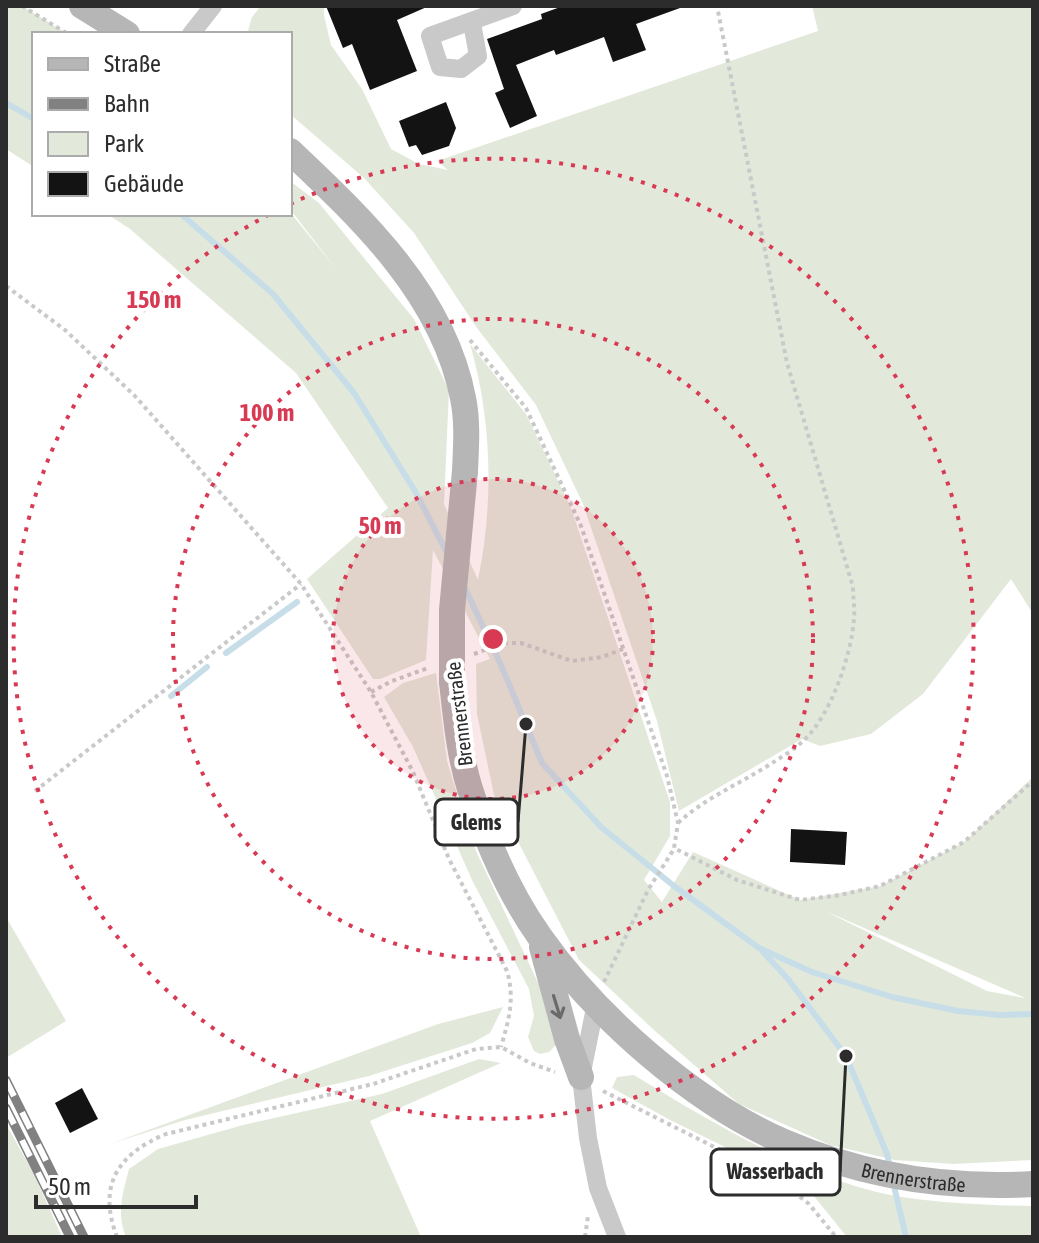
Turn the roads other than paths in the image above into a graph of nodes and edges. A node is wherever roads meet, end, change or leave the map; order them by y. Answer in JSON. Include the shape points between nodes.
{"nodes":[{"id":1,"x":82,"y":6,"type":"edge"},
{"id":2,"x":213,"y":6,"type":"edge"},
{"id":3,"x":513,"y":6,"type":"edge"},
{"id":4,"x":472,"y":23,"type":"dead end"},
{"id":5,"x":124,"y":32,"type":"edge"},
{"id":6,"x":193,"y":32,"type":"edge"},
{"id":7,"x":292,"y":153,"type":"edge"},
{"id":8,"x":539,"y":936,"type":"junction"},
{"id":9,"x":596,"y":1003,"type":"junction"},
{"id":10,"x":581,"y":1077,"type":"junction"},
{"id":11,"x":1033,"y":1184,"type":"edge"},
{"id":12,"x":617,"y":1237,"type":"edge"}],
"edges":[{"from":1,"to":5,"type":"main road"},
{"from":2,"to":6,"type":"street"},
{"from":3,"to":4,"type":"street"},
{"from":7,"to":8,"type":"main road","name":"Brennerstraße","bridge":true,"via":[[398,263],[439,326],[456,368],[464,400],[465,471],[446,673],[470,789],[493,852]]},
{"from":8,"to":9,"type":"main road","name":"Brennerstraße"},
{"from":8,"to":10,"type":"main road","one_way":true},
{"from":9,"to":10,"type":"street"},
{"from":9,"to":11,"type":"main road","name":"Brennerstraße","via":[[688,1084],[781,1141],[867,1170],[917,1180]]},
{"from":10,"to":12,"type":"street","via":[[598,1188]]}]}
